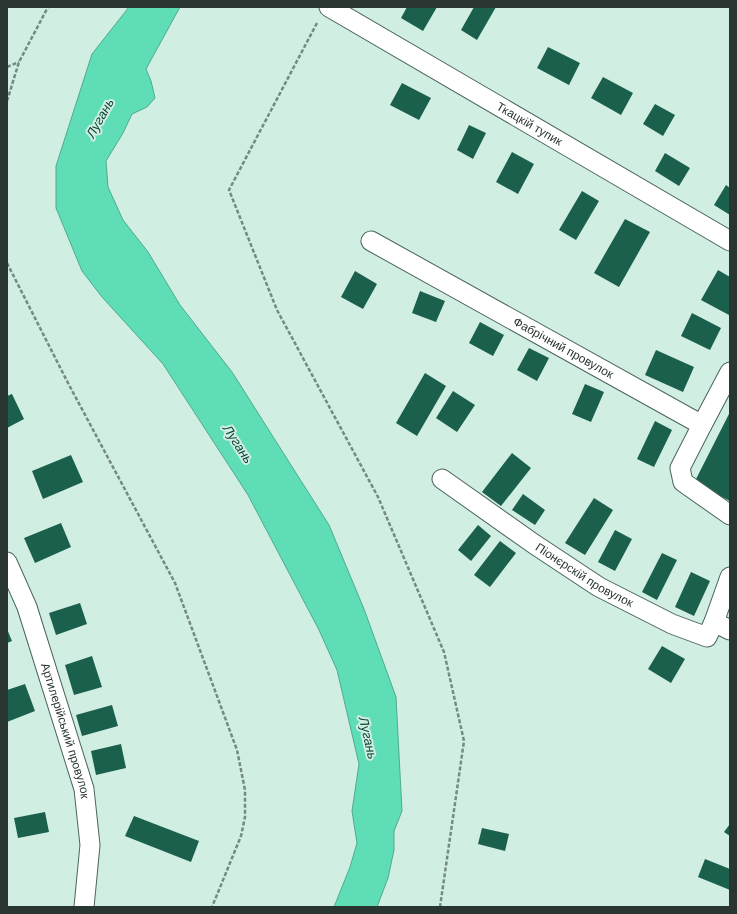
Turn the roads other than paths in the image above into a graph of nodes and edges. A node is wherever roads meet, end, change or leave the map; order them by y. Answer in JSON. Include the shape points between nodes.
{"nodes":[{"id":1,"x":324,"y":13,"type":"edge"},
{"id":2,"x":730,"y":240,"type":"edge"},
{"id":3,"x":371,"y":241,"type":"dead end"},
{"id":4,"x":730,"y":372,"type":"edge"},
{"id":5,"x":702,"y":425,"type":"junction"},
{"id":6,"x":442,"y":479,"type":"dead end"},
{"id":7,"x":730,"y":515,"type":"edge"},
{"id":8,"x":7,"y":562,"type":"edge"},
{"id":9,"x":730,"y":577,"type":"edge"},
{"id":10,"x":722,"y":626,"type":"edge"},
{"id":11,"x":84,"y":907,"type":"edge"}],
"edges":[{"from":1,"to":2,"type":"street","name":"Ткацкій тупик"},
{"from":3,"to":5,"type":"street","name":"Фабрічний провулок"},
{"from":4,"to":5,"type":"street"},
{"from":5,"to":7,"type":"street","via":[[680,468],[683,482]]},
{"from":6,"to":10,"type":"street","name":"Піонєрскій провулок","via":[[599,587],[672,624],[707,637]]},
{"from":8,"to":11,"type":"street","name":"Артилерійський провулок","via":[[27,607],[84,789],[90,845]]},
{"from":9,"to":10,"type":"street"}]}
